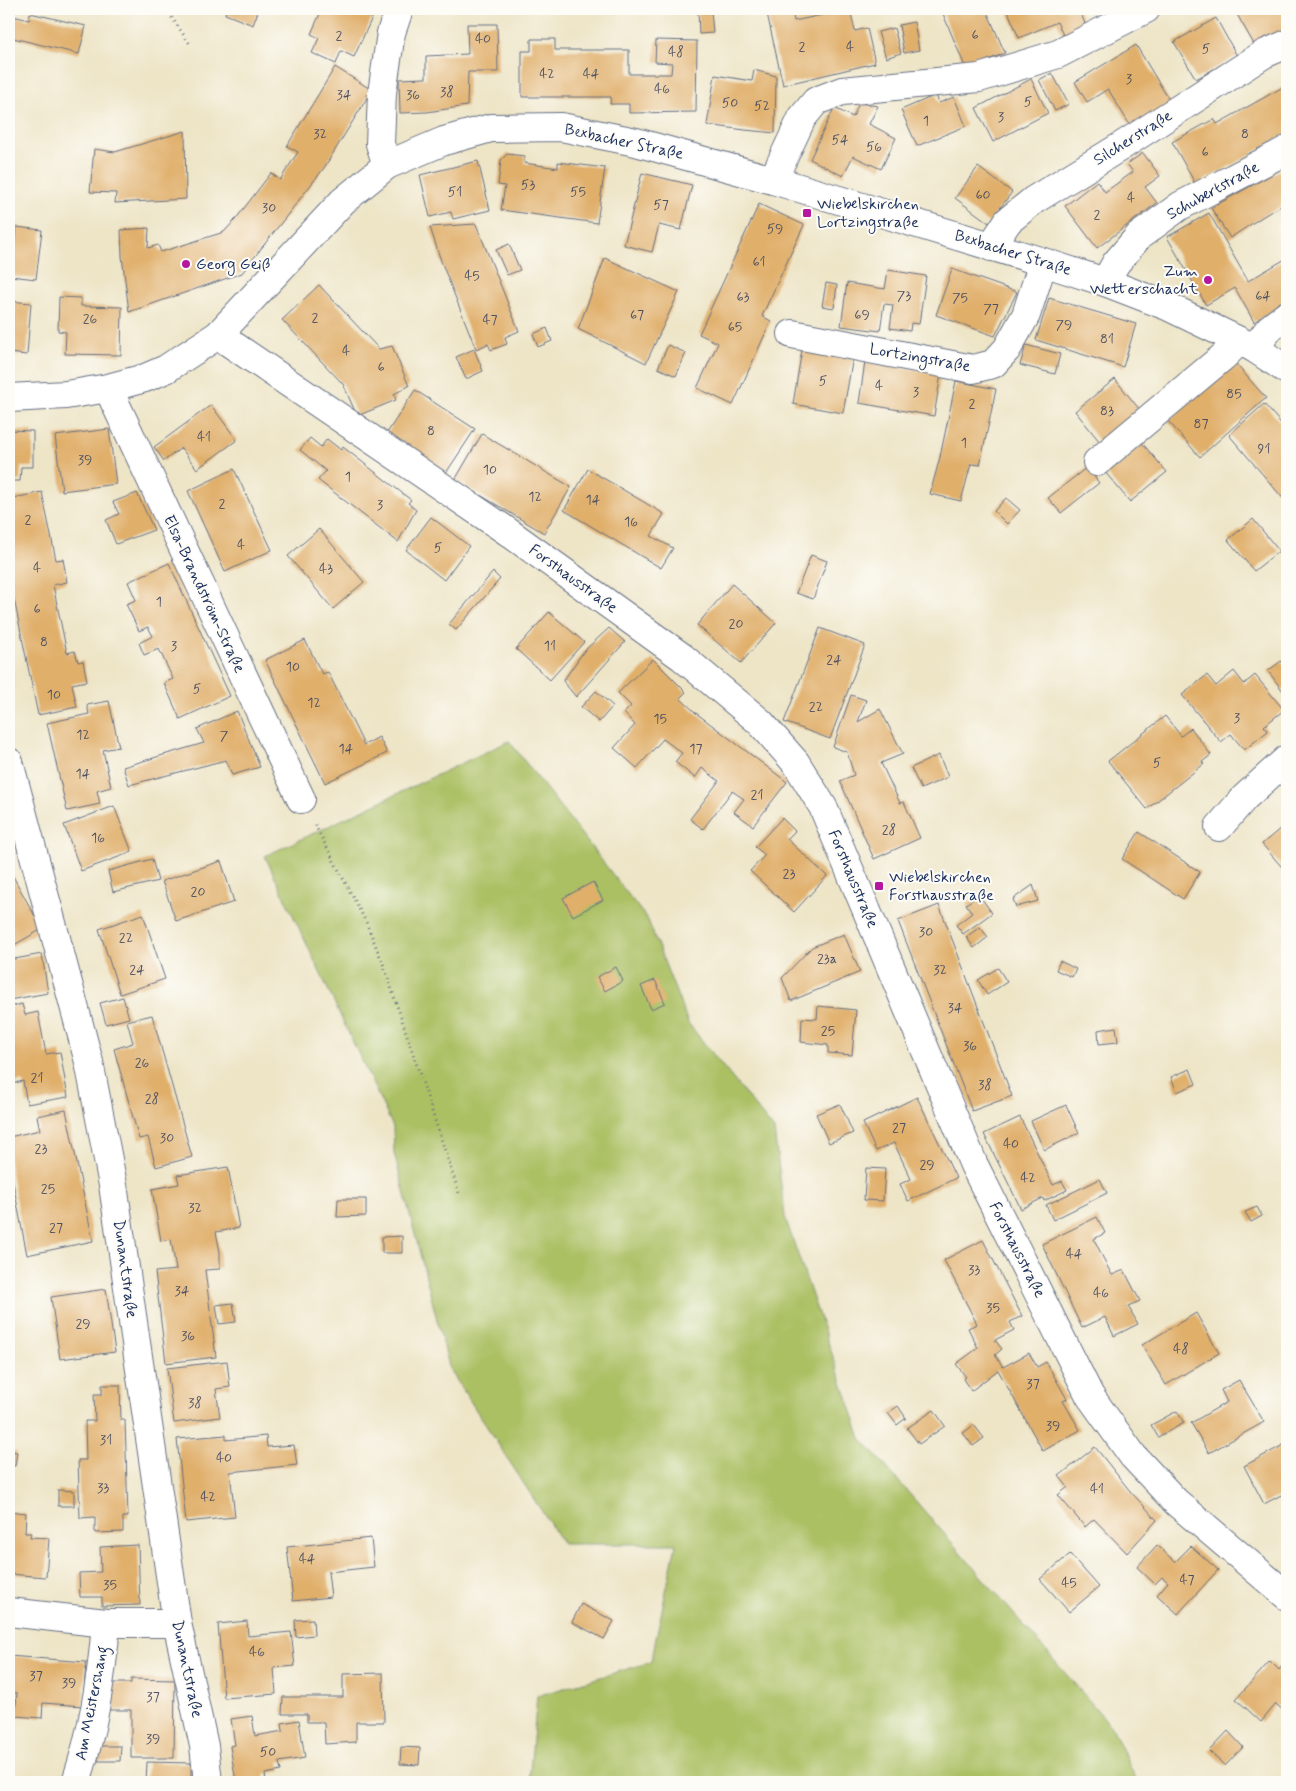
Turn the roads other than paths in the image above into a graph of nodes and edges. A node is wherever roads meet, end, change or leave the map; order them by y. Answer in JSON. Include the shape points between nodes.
{"nodes":[{"id":1,"x":399,"y":9,"type":"edge"},
{"id":2,"x":1146,"y":9,"type":"edge"},
{"id":3,"x":1287,"y":44,"type":"edge"},
{"id":4,"x":1287,"y":150,"type":"edge"},
{"id":5,"x":386,"y":165,"type":"junction"},
{"id":6,"x":773,"y":180,"type":"junction"},
{"id":7,"x":991,"y":247,"type":"junction"},
{"id":8,"x":1044,"y":262,"type":"junction"},
{"id":9,"x":1105,"y":282,"type":"junction"},
{"id":10,"x":1287,"y":315,"type":"edge"},
{"id":11,"x":792,"y":334,"type":"dead end"},
{"id":12,"x":218,"y":335,"type":"junction"},
{"id":13,"x":1246,"y":344,"type":"junction"},
{"id":14,"x":1287,"y":370,"type":"edge"},
{"id":15,"x":108,"y":388,"type":"junction"},
{"id":16,"x":9,"y":398,"type":"edge"},
{"id":17,"x":1097,"y":462,"type":"dead end"},
{"id":18,"x":1287,"y":759,"type":"edge"},
{"id":19,"x":9,"y":762,"type":"edge"},
{"id":20,"x":301,"y":799,"type":"road end"},
{"id":21,"x":1218,"y":827,"type":"dead end"},
{"id":22,"x":1287,"y":1596,"type":"edge"},
{"id":23,"x":9,"y":1612,"type":"edge"},
{"id":24,"x":106,"y":1623,"type":"junction"},
{"id":25,"x":176,"y":1623,"type":"junction"},
{"id":26,"x":76,"y":1782,"type":"edge"},
{"id":27,"x":208,"y":1782,"type":"edge"}],
"edges":[{"from":1,"to":5,"type":"street","via":[[391,32],[382,93],[380,144]]},
{"from":2,"to":6,"type":"street","via":[[1058,54],[979,78],[842,91],[816,101],[802,118]]},
{"from":3,"to":7,"type":"street","name":"Silcherstraße","via":[[1264,54],[1034,200],[1008,221]]},
{"from":4,"to":9,"type":"street","name":"Schubertstraße","via":[[1180,206],[1139,236]]},
{"from":5,"to":6,"type":"street","name":"Bexbacher Straße","via":[[444,141],[491,128],[560,127],[636,142]]},
{"from":5,"to":12,"type":"street","name":"Bexbacher Straße","via":[[343,201]]},
{"from":6,"to":7,"type":"street","name":"Bexbacher Straße"},
{"from":7,"to":8,"type":"street","name":"Bexbacher Straße"},
{"from":8,"to":9,"type":"street","name":"Bexbacher Straße"},
{"from":8,"to":11,"type":"street","name":"Lortzingstraße","via":[[1026,315],[1007,349],[993,364],[973,369]]},
{"from":9,"to":13,"type":"street","name":"Bexbacher Straße","via":[[1167,306]]},
{"from":10,"to":13,"type":"street"},
{"from":12,"to":15,"type":"street","name":"Bexbacher Straße","via":[[166,369]]},
{"from":12,"to":22,"type":"street","name":"Forsthausstraße","via":[[504,530],[682,657],[760,722],[796,764],[823,807],[974,1165],[1090,1396],[1133,1456],[1176,1502]]},
{"from":13,"to":14,"type":"street","name":"Bexbacher Straße"},
{"from":13,"to":17,"type":"street","via":[[1224,356]]},
{"from":15,"to":16,"type":"street","name":"Bexbacher Straße","via":[[66,395]]},
{"from":15,"to":20,"type":"street","name":"Elsa-Brandström-Straße"},
{"from":18,"to":21,"type":"street"},
{"from":19,"to":25,"type":"street","name":"Dunantstraße","via":[[88,1062],[114,1185]]},
{"from":23,"to":24,"type":"street"},
{"from":24,"to":25,"type":"street"},
{"from":24,"to":26,"type":"street","name":"Am Meistershang","via":[[102,1669]]},
{"from":25,"to":27,"type":"street","name":"Dunantstraße","via":[[204,1746]]}]}
